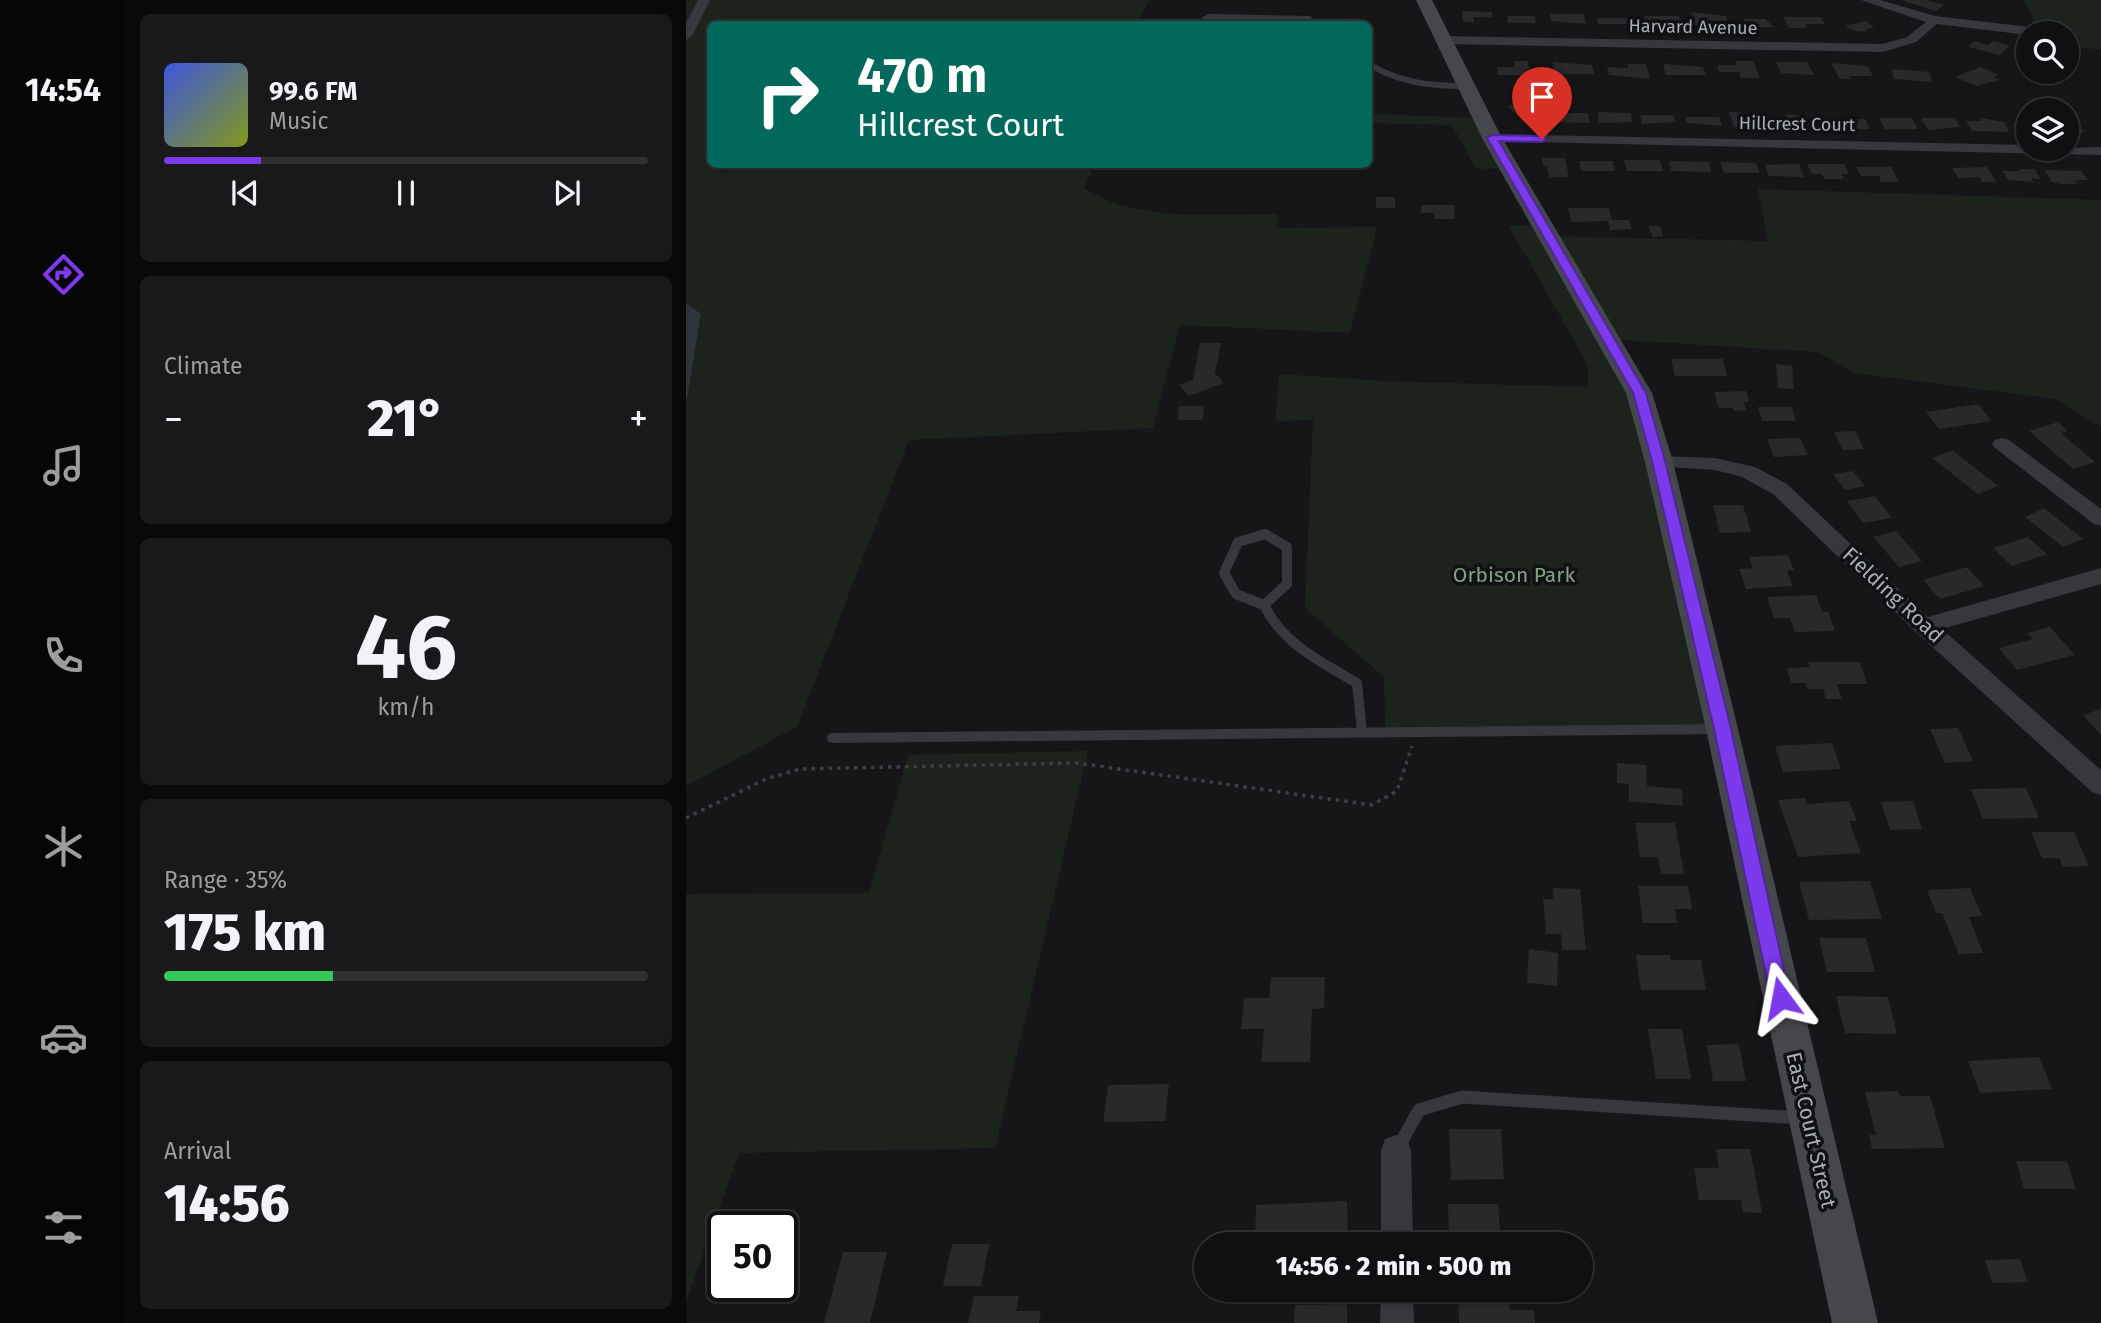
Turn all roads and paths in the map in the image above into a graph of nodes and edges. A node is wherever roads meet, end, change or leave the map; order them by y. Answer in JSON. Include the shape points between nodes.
{"nodes":[{"id":1,"x":704,"y":0,"type":"edge"},
{"id":2,"x":1424,"y":0,"type":"edge"},
{"id":3,"x":1867,"y":0,"type":"edge"},
{"id":4,"x":1309,"y":19,"type":"dead end"},
{"id":5,"x":1934,"y":20,"type":"junction"},
{"id":6,"x":1204,"y":21,"type":"edge"},
{"id":7,"x":2016,"y":29,"type":"edge"},
{"id":8,"x":686,"y":36,"type":"edge"},
{"id":9,"x":1443,"y":40,"type":"junction"},
{"id":10,"x":1372,"y":66,"type":"edge"},
{"id":11,"x":1466,"y":86,"type":"junction"},
{"id":12,"x":1492,"y":138,"type":"junction"},
{"id":13,"x":2101,"y":150,"type":"edge"},
{"id":14,"x":2001,"y":444,"type":"dead end"},
{"id":15,"x":1659,"y":461,"type":"junction"},
{"id":16,"x":2101,"y":519,"type":"edge"},
{"id":17,"x":2101,"y":576,"type":"edge"},
{"id":18,"x":1264,"y":605,"type":"junction"},
{"id":19,"x":1924,"y":626,"type":"junction"},
{"id":20,"x":1722,"y":729,"type":"junction"},
{"id":21,"x":1362,"y":732,"type":"junction"},
{"id":22,"x":1417,"y":732,"type":"junction"},
{"id":23,"x":832,"y":738,"type":"dead end"},
{"id":24,"x":2101,"y":785,"type":"edge"},
{"id":25,"x":686,"y":818,"type":"edge"},
{"id":26,"x":1808,"y":1118,"type":"junction"},
{"id":27,"x":1396,"y":1150,"type":"joint"},
{"id":28,"x":1397,"y":1232,"type":"edge"},
{"id":29,"x":1397,"y":1302,"type":"edge"},
{"id":30,"x":1397,"y":1323,"type":"edge"},
{"id":31,"x":1854,"y":1323,"type":"edge"}],
"edges":[{"from":1,"to":8,"type":"street"},
{"from":2,"to":9,"type":"main road","name":"East Court Street"},
{"from":3,"to":5,"type":"street"},
{"from":4,"to":6,"type":"lane","via":[[1210,17]]},
{"from":5,"to":7,"type":"street"},
{"from":5,"to":9,"type":"street","name":"Harvard Avenue","via":[[1904,44],[1883,48]]},
{"from":9,"to":11,"type":"main road","name":"East Court Street"},
{"from":10,"to":11,"type":"lane","via":[[1407,84]]},
{"from":11,"to":12,"type":"main road","name":"East Court Street"},
{"from":12,"to":13,"type":"street","name":"Hillcrest Court"},
{"from":12,"to":15,"type":"main road","name":"East Court Street","via":[[1639,393]]},
{"from":14,"to":16,"type":"street"},
{"from":15,"to":19,"type":"street","name":"Fielding Road","via":[[1715,464],[1748,472],[1780,489]]},
{"from":15,"to":20,"type":"main road","name":"East Court Street"},
{"from":17,"to":19,"type":"street"},
{"from":18,"to":18,"type":"lane","via":[[1287,584],[1287,547],[1265,534],[1238,542],[1224,573],[1236,594]]},
{"from":18,"to":21,"type":"lane","via":[[1269,619],[1311,657],[1357,683]]},
{"from":19,"to":24,"type":"street","name":"Fielding Road"},
{"from":20,"to":22,"type":"lane"},
{"from":20,"to":26,"type":"main road","name":"East Court Street"},
{"from":21,"to":22,"type":"lane"},
{"from":21,"to":23,"type":"lane"},
{"from":22,"to":25,"type":"path","via":[[1397,791],[1372,805],[1077,762],[799,769],[766,779]]},
{"from":26,"to":27,"type":"lane","via":[[1462,1097],[1419,1110]]},
{"from":26,"to":31,"type":"main road","name":"East Court Street"},
{"from":27,"to":28,"type":"street"},
{"from":29,"to":30,"type":"street"}]}
